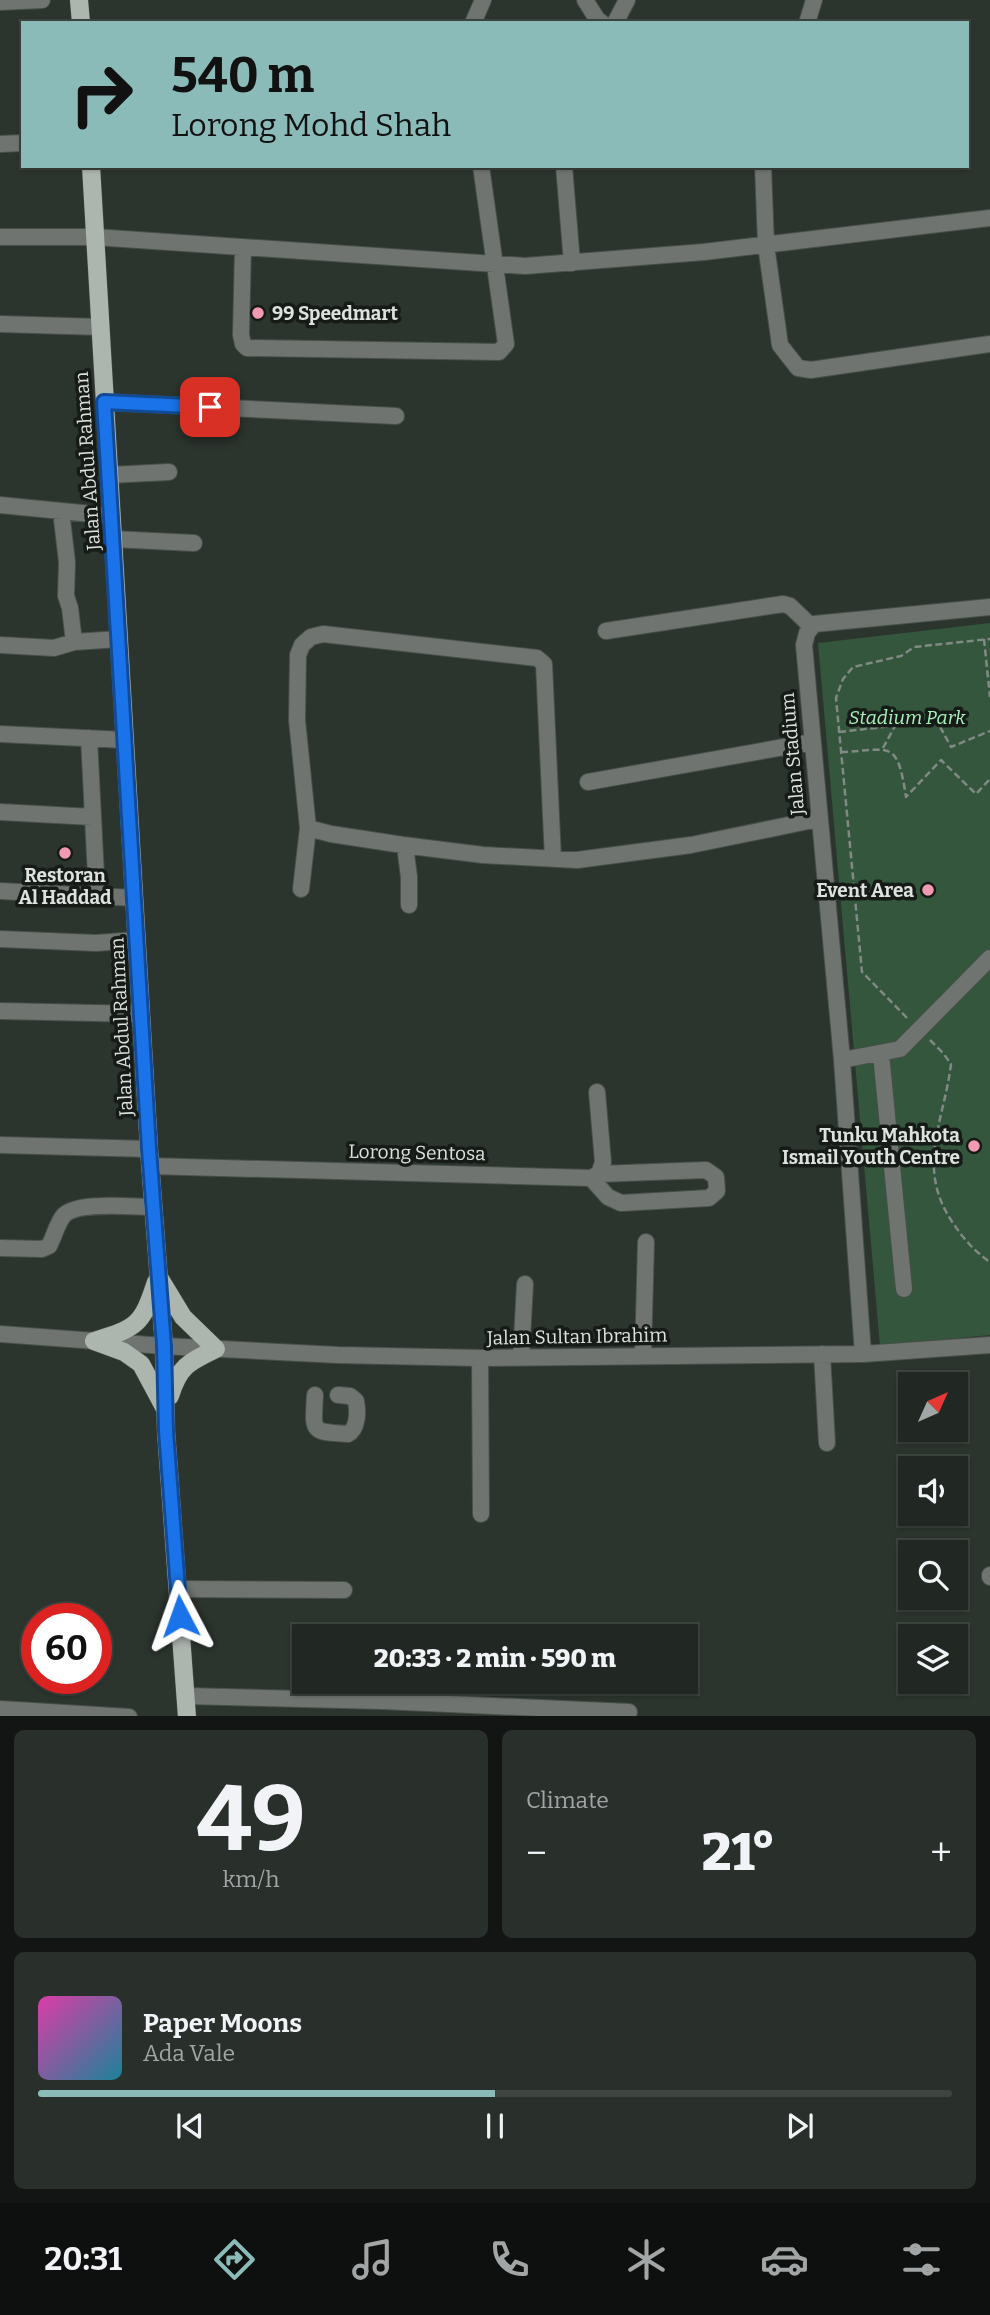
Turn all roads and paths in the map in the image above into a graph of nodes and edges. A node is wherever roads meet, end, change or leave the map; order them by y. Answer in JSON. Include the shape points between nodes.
{"nodes":[{"id":1,"x":42,"y":0,"type":"edge"},
{"id":2,"x":79,"y":0,"type":"edge"},
{"id":3,"x":482,"y":0,"type":"edge"},
{"id":4,"x":584,"y":0,"type":"edge"},
{"id":5,"x":627,"y":0,"type":"edge"},
{"id":6,"x":814,"y":0,"type":"edge"},
{"id":7,"x":0,"y":2,"type":"edge"},
{"id":8,"x":81,"y":21,"type":"edge"},
{"id":9,"x":474,"y":21,"type":"edge"},
{"id":10,"x":606,"y":21,"type":"edge"},
{"id":11,"x":612,"y":21,"type":"edge"},
{"id":12,"x":808,"y":21,"type":"edge"},
{"id":13,"x":21,"y":143,"type":"edge"},
{"id":14,"x":0,"y":144,"type":"edge"},
{"id":15,"x":91,"y":168,"type":"edge"},
{"id":16,"x":481,"y":168,"type":"edge"},
{"id":17,"x":564,"y":168,"type":"edge"},
{"id":18,"x":762,"y":168,"type":"edge"},
{"id":19,"x":990,"y":218,"type":"edge"},
{"id":20,"x":0,"y":237,"type":"edge"},
{"id":21,"x":94,"y":237,"type":"junction"},
{"id":22,"x":766,"y":245,"type":"junction"},
{"id":23,"x":243,"y":247,"type":"junction"},
{"id":24,"x":572,"y":263,"type":"junction"},
{"id":25,"x":496,"y":266,"type":"junction"},
{"id":26,"x":0,"y":324,"type":"edge"},
{"id":27,"x":100,"y":327,"type":"junction"},
{"id":28,"x":990,"y":344,"type":"edge"},
{"id":29,"x":104,"y":402,"type":"junction"},
{"id":30,"x":396,"y":416,"type":"dead end"},
{"id":31,"x":169,"y":472,"type":"dead end"},
{"id":32,"x":109,"y":475,"type":"junction"},
{"id":33,"x":0,"y":505,"type":"edge"},
{"id":34,"x":61,"y":511,"type":"junction"},
{"id":35,"x":112,"y":516,"type":"junction"},
{"id":36,"x":113,"y":539,"type":"junction"},
{"id":37,"x":194,"y":543,"type":"dead end"},
{"id":38,"x":990,"y":607,"type":"edge"},
{"id":39,"x":812,"y":626,"type":"junction"},
{"id":40,"x":606,"y":631,"type":"dead end"},
{"id":41,"x":119,"y":639,"type":"junction"},
{"id":42,"x":984,"y":639,"type":"junction"},
{"id":43,"x":990,"y":639,"type":"edge"},
{"id":44,"x":74,"y":642,"type":"junction"},
{"id":45,"x":0,"y":645,"type":"edge"},
{"id":46,"x":990,"y":698,"type":"edge"},
{"id":47,"x":895,"y":726,"type":"junction"},
{"id":48,"x":990,"y":731,"type":"edge"},
{"id":49,"x":839,"y":732,"type":"junction"},
{"id":50,"x":0,"y":734,"type":"edge"},
{"id":51,"x":89,"y":738,"type":"junction"},
{"id":52,"x":125,"y":740,"type":"junction"},
{"id":53,"x":812,"y":742,"type":"junction"},
{"id":54,"x":883,"y":748,"type":"junction"},
{"id":55,"x":841,"y":752,"type":"junction"},
{"id":56,"x":990,"y":779,"type":"edge"},
{"id":57,"x":588,"y":782,"type":"dead end"},
{"id":58,"x":0,"y":812,"type":"edge"},
{"id":59,"x":93,"y":817,"type":"junction"},
{"id":60,"x":818,"y":819,"type":"junction"},
{"id":61,"x":308,"y":828,"type":"junction"},
{"id":62,"x":405,"y":846,"type":"junction"},
{"id":63,"x":553,"y":859,"type":"junction"},
{"id":64,"x":301,"y":888,"type":"dead end"},
{"id":65,"x":0,"y":891,"type":"edge"},
{"id":66,"x":97,"y":896,"type":"junction"},
{"id":67,"x":134,"y":898,"type":"junction"},
{"id":68,"x":410,"y":905,"type":"dead end"},
{"id":69,"x":0,"y":939,"type":"edge"},
{"id":70,"x":137,"y":940,"type":"junction"},
{"id":71,"x":990,"y":958,"type":"edge"},
{"id":72,"x":0,"y":1011,"type":"edge"},
{"id":73,"x":141,"y":1014,"type":"junction"},
{"id":74,"x":919,"y":1031,"type":"junction"},
{"id":75,"x":881,"y":1054,"type":"junction"},
{"id":76,"x":842,"y":1060,"type":"junction"},
{"id":77,"x":597,"y":1092,"type":"dead end"},
{"id":78,"x":0,"y":1145,"type":"edge"},
{"id":79,"x":149,"y":1158,"type":"junction"},
{"id":80,"x":595,"y":1176,"type":"junction"},
{"id":81,"x":153,"y":1207,"type":"junction"},
{"id":82,"x":646,"y":1242,"type":"dead end"},
{"id":83,"x":0,"y":1248,"type":"edge"},
{"id":84,"x":990,"y":1262,"type":"edge"},
{"id":85,"x":158,"y":1276,"type":"junction"},
{"id":86,"x":525,"y":1284,"type":"dead end"},
{"id":87,"x":904,"y":1289,"type":"dead end"},
{"id":88,"x":0,"y":1334,"type":"edge"},
{"id":89,"x":94,"y":1341,"type":"junction"},
{"id":90,"x":990,"y":1345,"type":"edge"},
{"id":91,"x":164,"y":1346,"type":"junction"},
{"id":92,"x":216,"y":1349,"type":"junction"},
{"id":93,"x":822,"y":1354,"type":"junction"},
{"id":94,"x":863,"y":1354,"type":"junction"},
{"id":95,"x":643,"y":1356,"type":"junction"},
{"id":96,"x":520,"y":1357,"type":"junction"},
{"id":97,"x":480,"y":1358,"type":"junction"},
{"id":98,"x":315,"y":1395,"type":"dead end"},
{"id":99,"x":338,"y":1395,"type":"dead end"},
{"id":100,"x":166,"y":1409,"type":"junction"},
{"id":101,"x":827,"y":1443,"type":"dead end"},
{"id":102,"x":481,"y":1514,"type":"dead end"},
{"id":103,"x":178,"y":1589,"type":"junction"},
{"id":104,"x":344,"y":1590,"type":"dead end"},
{"id":105,"x":382,"y":1694,"type":"edge"},
{"id":106,"x":186,"y":1696,"type":"junction"},
{"id":107,"x":382,"y":1701,"type":"junction"},
{"id":108,"x":0,"y":1709,"type":"edge"},
{"id":109,"x":629,"y":1712,"type":"dead end"},
{"id":110,"x":113,"y":1716,"type":"edge"},
{"id":111,"x":187,"y":1716,"type":"edge"}],
"edges":[{"from":1,"to":7,"type":"street"},
{"from":2,"to":8,"type":"main road"},
{"from":3,"to":9,"type":"street"},
{"from":4,"to":10,"type":"street","via":[[597,19]]},
{"from":5,"to":11,"type":"street"},
{"from":6,"to":12,"type":"street"},
{"from":13,"to":14,"type":"street"},
{"from":15,"to":21,"type":"main road","name":"Jalan Abdul Rahman"},
{"from":16,"to":25,"type":"street"},
{"from":17,"to":24,"type":"street"},
{"from":18,"to":22,"type":"street"},
{"from":19,"to":22,"type":"street"},
{"from":20,"to":21,"type":"street"},
{"from":21,"to":23,"type":"street"},
{"from":21,"to":27,"type":"main road","name":"Jalan Abdul Rahman"},
{"from":22,"to":24,"type":"street"},
{"from":22,"to":28,"type":"street","via":[[780,345],[798,369]]},
{"from":23,"to":25,"type":"street"},
{"from":23,"to":25,"type":"street","via":[[241,335],[243,344],[256,350],[499,352],[506,344]]},
{"from":24,"to":25,"type":"street"},
{"from":26,"to":27,"type":"street"},
{"from":27,"to":29,"type":"main road","name":"Jalan Abdul Rahman"},
{"from":29,"to":30,"type":"street"},
{"from":29,"to":32,"type":"main road","name":"Jalan Abdul Rahman"},
{"from":31,"to":32,"type":"street"},
{"from":32,"to":35,"type":"main road","name":"Jalan Abdul Rahman"},
{"from":33,"to":34,"type":"street"},
{"from":34,"to":35,"type":"street"},
{"from":34,"to":44,"type":"street"},
{"from":35,"to":36,"type":"main road","name":"Jalan Abdul Rahman"},
{"from":36,"to":37,"type":"street"},
{"from":36,"to":41,"type":"main road","name":"Jalan Abdul Rahman"},
{"from":38,"to":39,"type":"street"},
{"from":39,"to":40,"type":"street","via":[[783,604]]},
{"from":39,"to":53,"type":"street","name":"Jalan Stadium","via":[[804,645]]},
{"from":41,"to":44,"type":"street"},
{"from":41,"to":52,"type":"main road","name":"Jalan Abdul Rahman"},
{"from":42,"to":43,"type":"path"},
{"from":42,"to":46,"type":"path"},
{"from":42,"to":49,"type":"path","via":[[914,647],[901,656],[853,667],[836,698]]},
{"from":44,"to":45,"type":"street","via":[[54,648]]},
{"from":47,"to":48,"type":"path","via":[[937,721],[951,747]]},
{"from":47,"to":49,"type":"path"},
{"from":47,"to":54,"type":"path"},
{"from":49,"to":55,"type":"path"},
{"from":50,"to":51,"type":"street"},
{"from":51,"to":52,"type":"street"},
{"from":51,"to":59,"type":"street"},
{"from":52,"to":67,"type":"main road","name":"Jalan Abdul Rahman"},
{"from":53,"to":57,"type":"street"},
{"from":53,"to":60,"type":"street","name":"Jalan Stadium"},
{"from":54,"to":55,"type":"path"},
{"from":54,"to":56,"type":"path","via":[[901,766],[906,797],[941,760],[976,794]]},
{"from":55,"to":74,"type":"path","via":[[862,971]]},
{"from":58,"to":59,"type":"street"},
{"from":59,"to":66,"type":"street"},
{"from":60,"to":63,"type":"street","via":[[622,856]]},
{"from":60,"to":76,"type":"street","name":"Jalan Stadium"},
{"from":61,"to":62,"type":"street"},
{"from":61,"to":63,"type":"street","via":[[297,720],[298,655],[311,637],[323,634],[537,658],[544,664]]},
{"from":61,"to":64,"type":"street"},
{"from":62,"to":63,"type":"street"},
{"from":62,"to":68,"type":"street"},
{"from":65,"to":66,"type":"street"},
{"from":66,"to":67,"type":"street"},
{"from":67,"to":70,"type":"main road","name":"Jalan Abdul Rahman"},
{"from":69,"to":70,"type":"street"},
{"from":70,"to":73,"type":"main road","name":"Jalan Abdul Rahman"},
{"from":71,"to":74,"type":"street"},
{"from":72,"to":73,"type":"street"},
{"from":73,"to":79,"type":"main road","name":"Jalan Abdul Rahman"},
{"from":74,"to":75,"type":"street","via":[[900,1049]]},
{"from":74,"to":84,"type":"path","via":[[950,1064],[934,1140],[936,1190],[960,1234]]},
{"from":75,"to":76,"type":"street"},
{"from":75,"to":87,"type":"street"},
{"from":76,"to":94,"type":"street","name":"Jalan Stadium"},
{"from":77,"to":80,"type":"street","via":[[603,1162]]},
{"from":78,"to":79,"type":"street","name":"Lorong Sentosa"},
{"from":79,"to":80,"type":"street","name":"Lorong Sentosa"},
{"from":79,"to":81,"type":"main road","name":"Jalan Abdul Rahman"},
{"from":80,"to":80,"type":"street","name":"Lorong Sentosa","via":[[706,1170],[716,1177],[717,1191],[709,1198],[621,1203],[608,1197]]},
{"from":81,"to":83,"type":"street","via":[[84,1207],[63,1216],[49,1246]]},
{"from":81,"to":85,"type":"main road","name":"Jalan Abdul Rahman"},
{"from":82,"to":95,"type":"street"},
{"from":85,"to":89,"type":"main road","via":[[141,1318],[122,1332]]},
{"from":85,"to":91,"type":"main road","name":"Jalan Abdul Rahman"},
{"from":85,"to":92,"type":"main road","via":[[183,1317]]},
{"from":86,"to":96,"type":"street"},
{"from":88,"to":89,"type":"street","name":"Jalan Sultan Ibrahim"},
{"from":89,"to":91,"type":"street","name":"Jalan Sultan Ibrahim"},
{"from":89,"to":100,"type":"main road","via":[[141,1364]]},
{"from":90,"to":94,"type":"street","name":"Jalan Sultan Ibrahim"},
{"from":91,"to":92,"type":"street","name":"Jalan Sultan Ibrahim"},
{"from":91,"to":100,"type":"main road","name":"Jalan Abdul Rahman"},
{"from":92,"to":97,"type":"street","name":"Jalan Sultan Ibrahim"},
{"from":92,"to":100,"type":"main road","via":[[178,1373]]},
{"from":93,"to":94,"type":"street","name":"Jalan Sultan Ibrahim"},
{"from":93,"to":95,"type":"street","name":"Jalan Sultan Ibrahim"},
{"from":93,"to":101,"type":"street"},
{"from":95,"to":96,"type":"street","name":"Jalan Sultan Ibrahim"},
{"from":96,"to":97,"type":"street","name":"Jalan Sultan Ibrahim"},
{"from":97,"to":102,"type":"street"},
{"from":98,"to":99,"type":"street","via":[[316,1429],[348,1434],[354,1429],[356,1401]]},
{"from":100,"to":103,"type":"main road","name":"Jalan Abdul Rahman"},
{"from":103,"to":104,"type":"street"},
{"from":103,"to":106,"type":"main road","name":"Jalan Abdul Rahman"},
{"from":105,"to":107,"type":"street"},
{"from":106,"to":107,"type":"street"},
{"from":106,"to":111,"type":"main road","name":"Jalan Abdul Rahman"},
{"from":107,"to":109,"type":"street"},
{"from":108,"to":110,"type":"street"}]}
